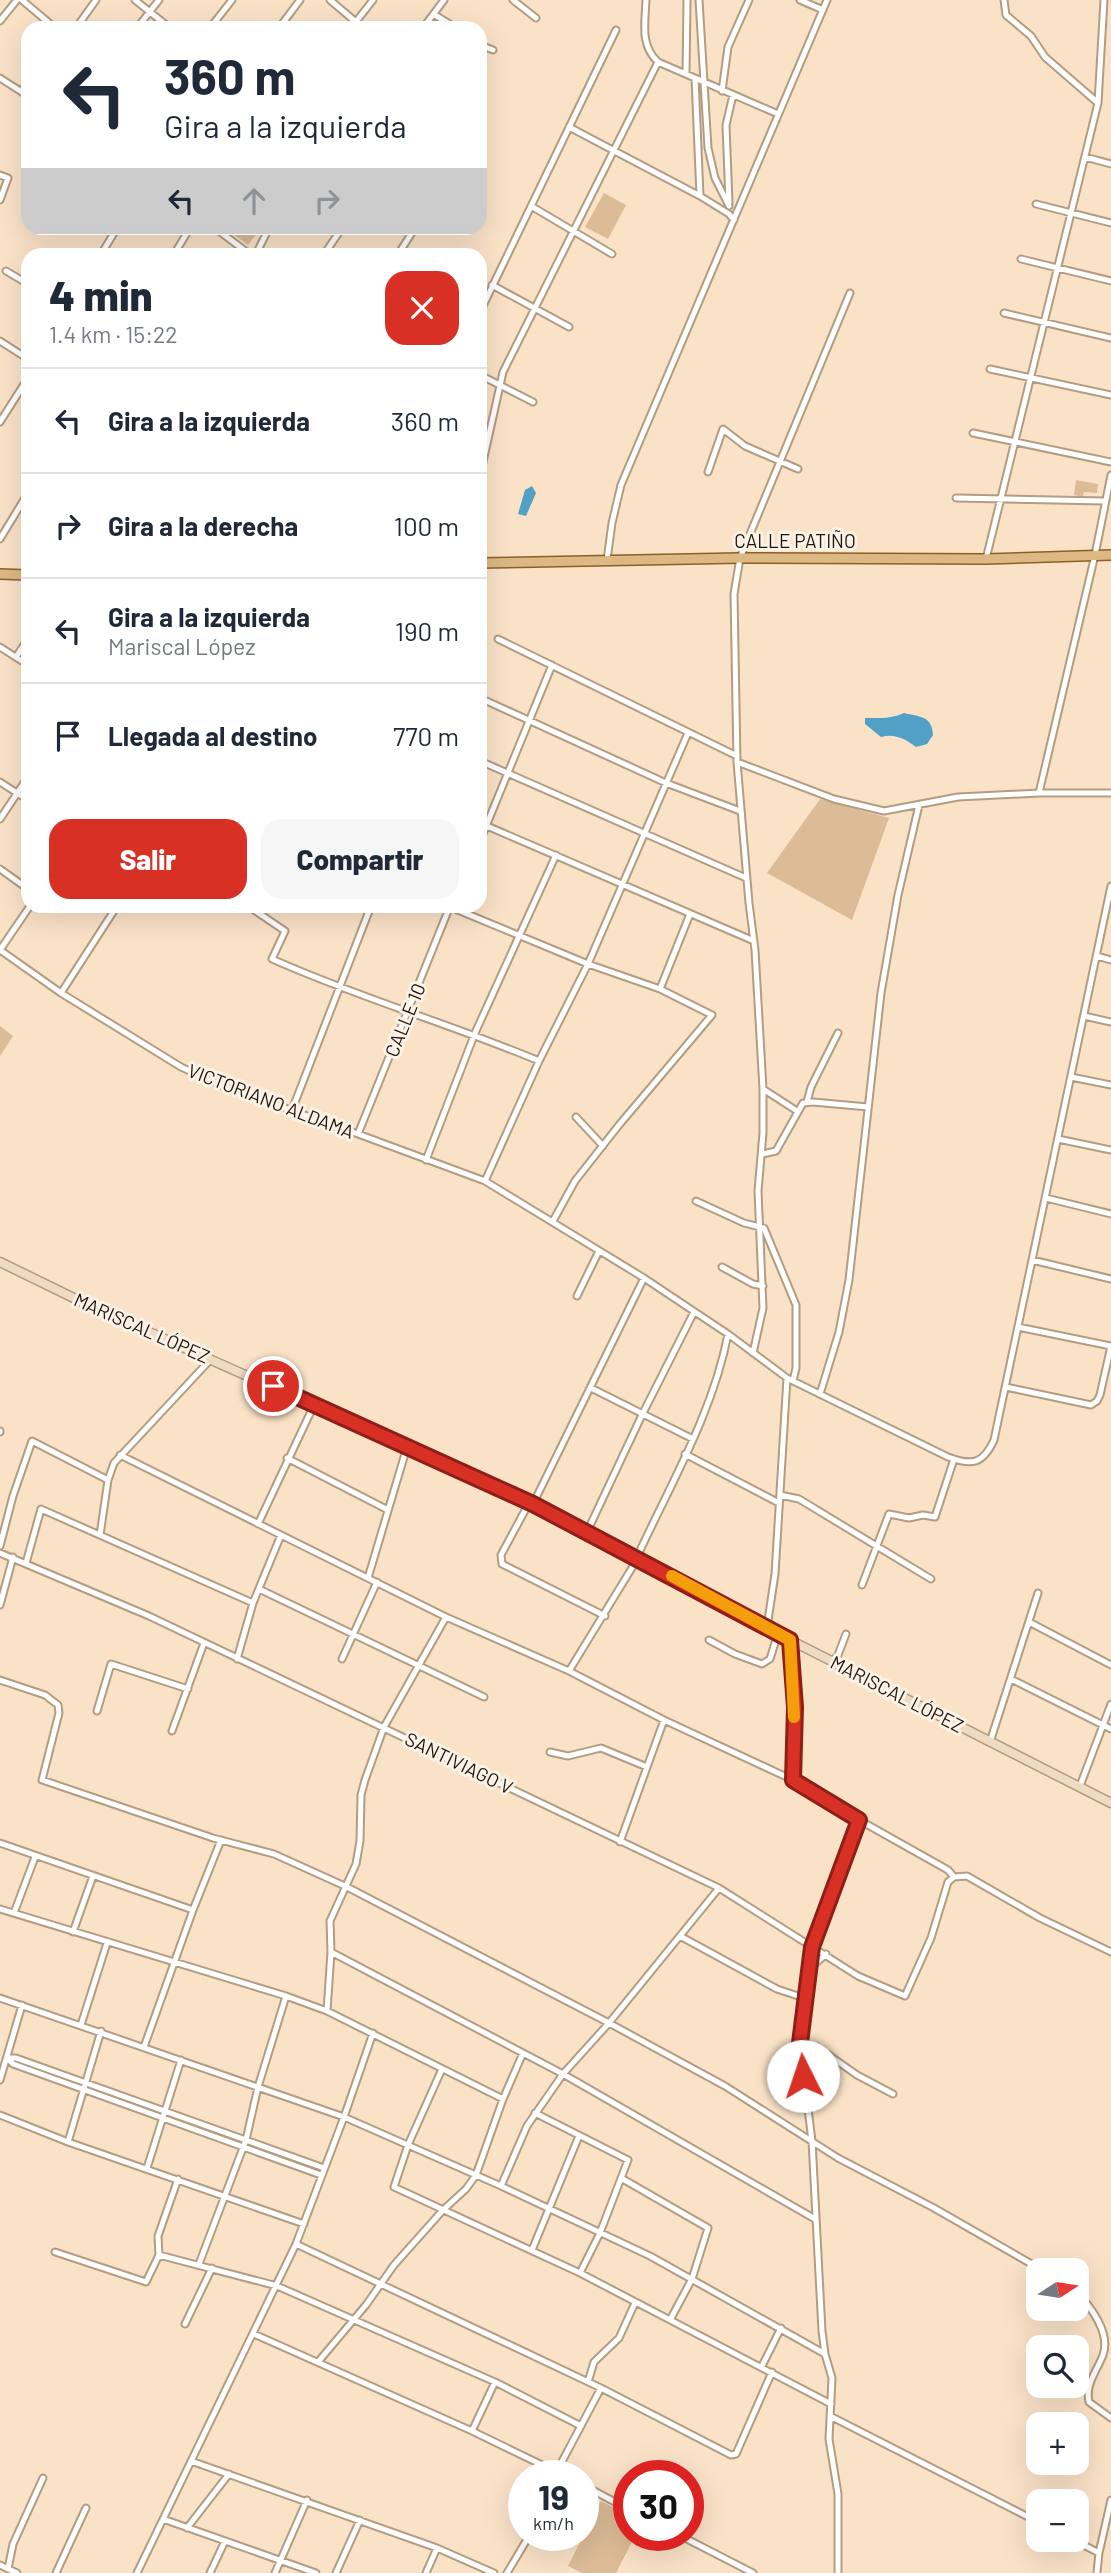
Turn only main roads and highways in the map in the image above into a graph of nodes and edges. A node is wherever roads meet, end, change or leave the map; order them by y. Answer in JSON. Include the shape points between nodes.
{"nodes":[{"id":1,"x":1111,"y":555,"type":"edge"},
{"id":2,"x":487,"y":563,"type":"edge"},
{"id":3,"x":0,"y":574,"type":"edge"},
{"id":4,"x":21,"y":575,"type":"edge"}],
"edges":[{"from":1,"to":2,"type":"main road","name":"CALLE PATIÑO"},
{"from":3,"to":4,"type":"main road"}]}
